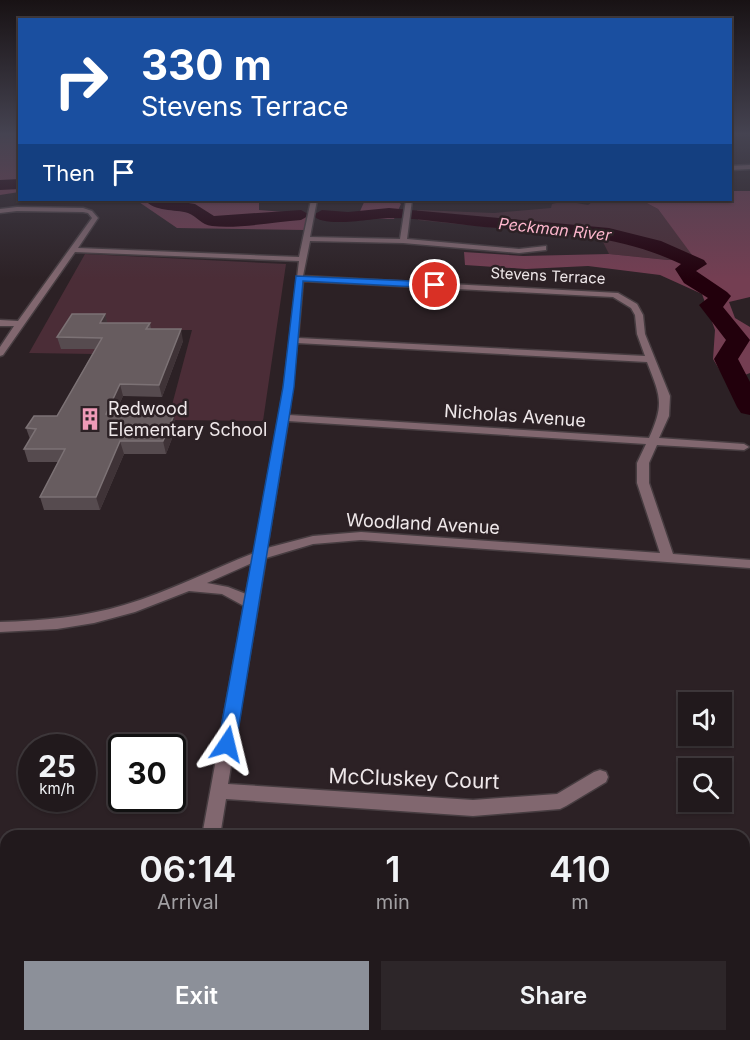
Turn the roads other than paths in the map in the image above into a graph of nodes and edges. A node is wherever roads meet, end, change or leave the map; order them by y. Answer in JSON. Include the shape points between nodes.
{"nodes":[{"id":1,"x":314,"y":201,"type":"edge"},
{"id":2,"x":409,"y":201,"type":"edge"},
{"id":3,"x":0,"y":212,"type":"edge"},
{"id":4,"x":306,"y":239,"type":"junction"},
{"id":5,"x":403,"y":241,"type":"junction"},
{"id":6,"x":543,"y":248,"type":"dead end"},
{"id":7,"x":74,"y":250,"type":"junction"},
{"id":8,"x":302,"y":259,"type":"junction"},
{"id":9,"x":299,"y":278,"type":"junction"},
{"id":10,"x":0,"y":322,"type":"edge"},
{"id":11,"x":20,"y":324,"type":"junction"},
{"id":12,"x":293,"y":340,"type":"junction"},
{"id":13,"x":0,"y":353,"type":"edge"},
{"id":14,"x":651,"y":359,"type":"junction"},
{"id":15,"x":283,"y":418,"type":"junction"},
{"id":16,"x":652,"y":442,"type":"junction"},
{"id":17,"x":744,"y":447,"type":"dead end"},
{"id":18,"x":259,"y":556,"type":"junction"},
{"id":19,"x":668,"y":558,"type":"junction"},
{"id":20,"x":750,"y":564,"type":"edge"},
{"id":21,"x":182,"y":588,"type":"junction"},
{"id":22,"x":251,"y":604,"type":"junction"},
{"id":23,"x":0,"y":627,"type":"edge"},
{"id":24,"x":600,"y":777,"type":"dead end"},
{"id":25,"x":219,"y":791,"type":"junction"},
{"id":26,"x":212,"y":830,"type":"edge"}],
"edges":[{"from":1,"to":4,"type":"street"},
{"from":2,"to":5,"type":"street"},
{"from":3,"to":7,"type":"street","via":[[90,212],[95,218]]},
{"from":4,"to":5,"type":"street"},
{"from":4,"to":8,"type":"street"},
{"from":5,"to":6,"type":"street","via":[[519,251]]},
{"from":7,"to":8,"type":"street"},
{"from":7,"to":11,"type":"street"},
{"from":8,"to":9,"type":"street"},
{"from":9,"to":12,"type":"street"},
{"from":9,"to":14,"type":"street","name":"Stevens Terrace","via":[[615,295],[634,306]]},
{"from":10,"to":11,"type":"street"},
{"from":11,"to":13,"type":"street"},
{"from":12,"to":14,"type":"street"},
{"from":12,"to":15,"type":"street"},
{"from":14,"to":16,"type":"street","name":"Stevens Terrace","via":[[665,396],[664,417]]},
{"from":15,"to":16,"type":"street","name":"Nicholas Avenue"},
{"from":15,"to":18,"type":"street"},
{"from":16,"to":17,"type":"street","name":"Nicholas Avenue"},
{"from":16,"to":19,"type":"street","name":"Stevens Terrace","via":[[643,463],[643,483]]},
{"from":18,"to":19,"type":"street","name":"Woodland Avenue","via":[[308,540],[361,536]]},
{"from":18,"to":21,"type":"street","name":"Woodland Avenue"},
{"from":18,"to":22,"type":"street"},
{"from":19,"to":20,"type":"street","name":"Woodland Avenue"},
{"from":21,"to":22,"type":"street","via":[[217,586],[235,592]]},
{"from":21,"to":23,"type":"street","name":"Woodland Avenue","via":[[150,602],[85,620],[54,626]]},
{"from":22,"to":25,"type":"street"},
{"from":24,"to":25,"type":"street","name":"McCluskey Court","via":[[560,801],[473,808]]},
{"from":25,"to":26,"type":"street"}]}
